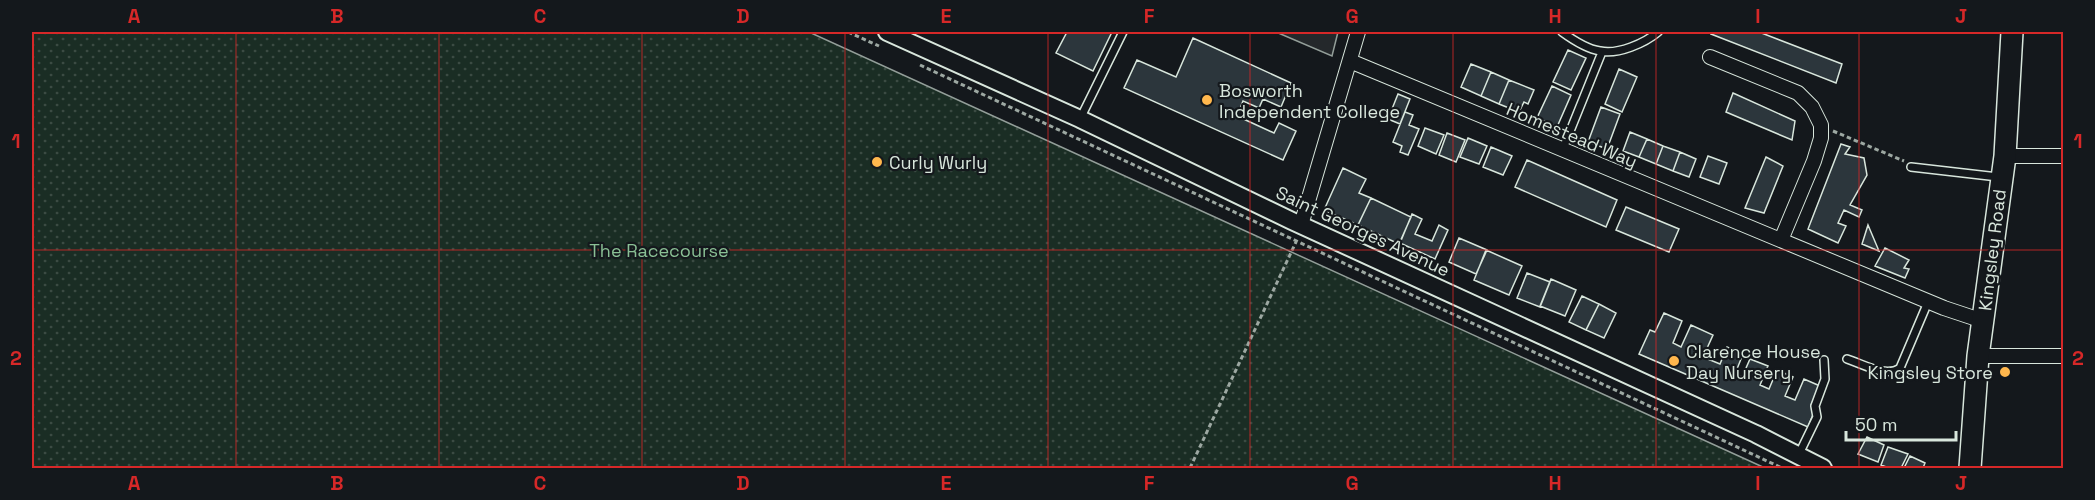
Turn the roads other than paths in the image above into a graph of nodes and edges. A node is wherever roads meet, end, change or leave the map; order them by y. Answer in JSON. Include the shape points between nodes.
{"nodes":[{"id":1,"x":1123,"y":32,"type":"edge"},
{"id":2,"x":1358,"y":32,"type":"edge"},
{"id":3,"x":1562,"y":32,"type":"edge"},
{"id":4,"x":1658,"y":32,"type":"edge"},
{"id":5,"x":2012,"y":32,"type":"edge"},
{"id":6,"x":883,"y":39,"type":"edge"},
{"id":7,"x":1602,"y":52,"type":"junction"},
{"id":8,"x":1350,"y":61,"type":"junction"},
{"id":9,"x":1716,"y":64,"type":"dead end"},
{"id":10,"x":1080,"y":119,"type":"junction"},
{"id":11,"x":1562,"y":151,"type":"junction"},
{"id":12,"x":2005,"y":156,"type":"junction"},
{"id":13,"x":2064,"y":156,"type":"edge"},
{"id":14,"x":1911,"y":167,"type":"road end"},
{"id":15,"x":2001,"y":177,"type":"junction"},
{"id":16,"x":1301,"y":225,"type":"junction"},
{"id":17,"x":1780,"y":240,"type":"junction"},
{"id":18,"x":1928,"y":302,"type":"junction"},
{"id":19,"x":1983,"y":321,"type":"junction"},
{"id":20,"x":1978,"y":356,"type":"junction"},
{"id":21,"x":2064,"y":357,"type":"edge"},
{"id":22,"x":1847,"y":359,"type":"dead end"},
{"id":23,"x":1824,"y":360,"type":"dead end"},
{"id":24,"x":1798,"y":456,"type":"junction"},
{"id":25,"x":1823,"y":468,"type":"edge"},
{"id":26,"x":1970,"y":468,"type":"edge"}],
"edges":[{"from":1,"to":10,"type":"lane"},
{"from":2,"to":8,"type":"street"},
{"from":3,"to":7,"type":"lane"},
{"from":4,"to":7,"type":"lane","via":[[1628,48]]},
{"from":5,"to":12,"type":"main road","name":"Kingsley Road"},
{"from":6,"to":10,"type":"street","name":"Saint Georges Avenue"},
{"from":7,"to":11,"type":"lane"},
{"from":8,"to":11,"type":"street","name":"Homestead Way"},
{"from":8,"to":16,"type":"street"},
{"from":9,"to":17,"type":"street","via":[[1798,93],[1812,106],[1821,125],[1814,161]]},
{"from":10,"to":16,"type":"street","name":"Saint Georges Avenue"},
{"from":11,"to":17,"type":"street","name":"Homestead Way"},
{"from":12,"to":13,"type":"street"},
{"from":12,"to":15,"type":"main road","name":"Kingsley Road"},
{"from":14,"to":15,"type":"lane"},
{"from":15,"to":19,"type":"main road","name":"Kingsley Road"},
{"from":16,"to":24,"type":"street","name":"Saint Georges Avenue"},
{"from":17,"to":18,"type":"street","name":"Homestead Way"},
{"from":18,"to":19,"type":"street","name":"Homestead Way"},
{"from":18,"to":22,"type":"lane","via":[[1900,368],[1894,372],[1881,371]]},
{"from":19,"to":20,"type":"main road","name":"Kingsley Road"},
{"from":20,"to":21,"type":"street"},
{"from":20,"to":26,"type":"main road","name":"Kingsley Road"},
{"from":23,"to":24,"type":"lane","via":[[1825,379],[1815,406],[1816,417]]},
{"from":24,"to":25,"type":"street","name":"Saint Georges Avenue"}]}
